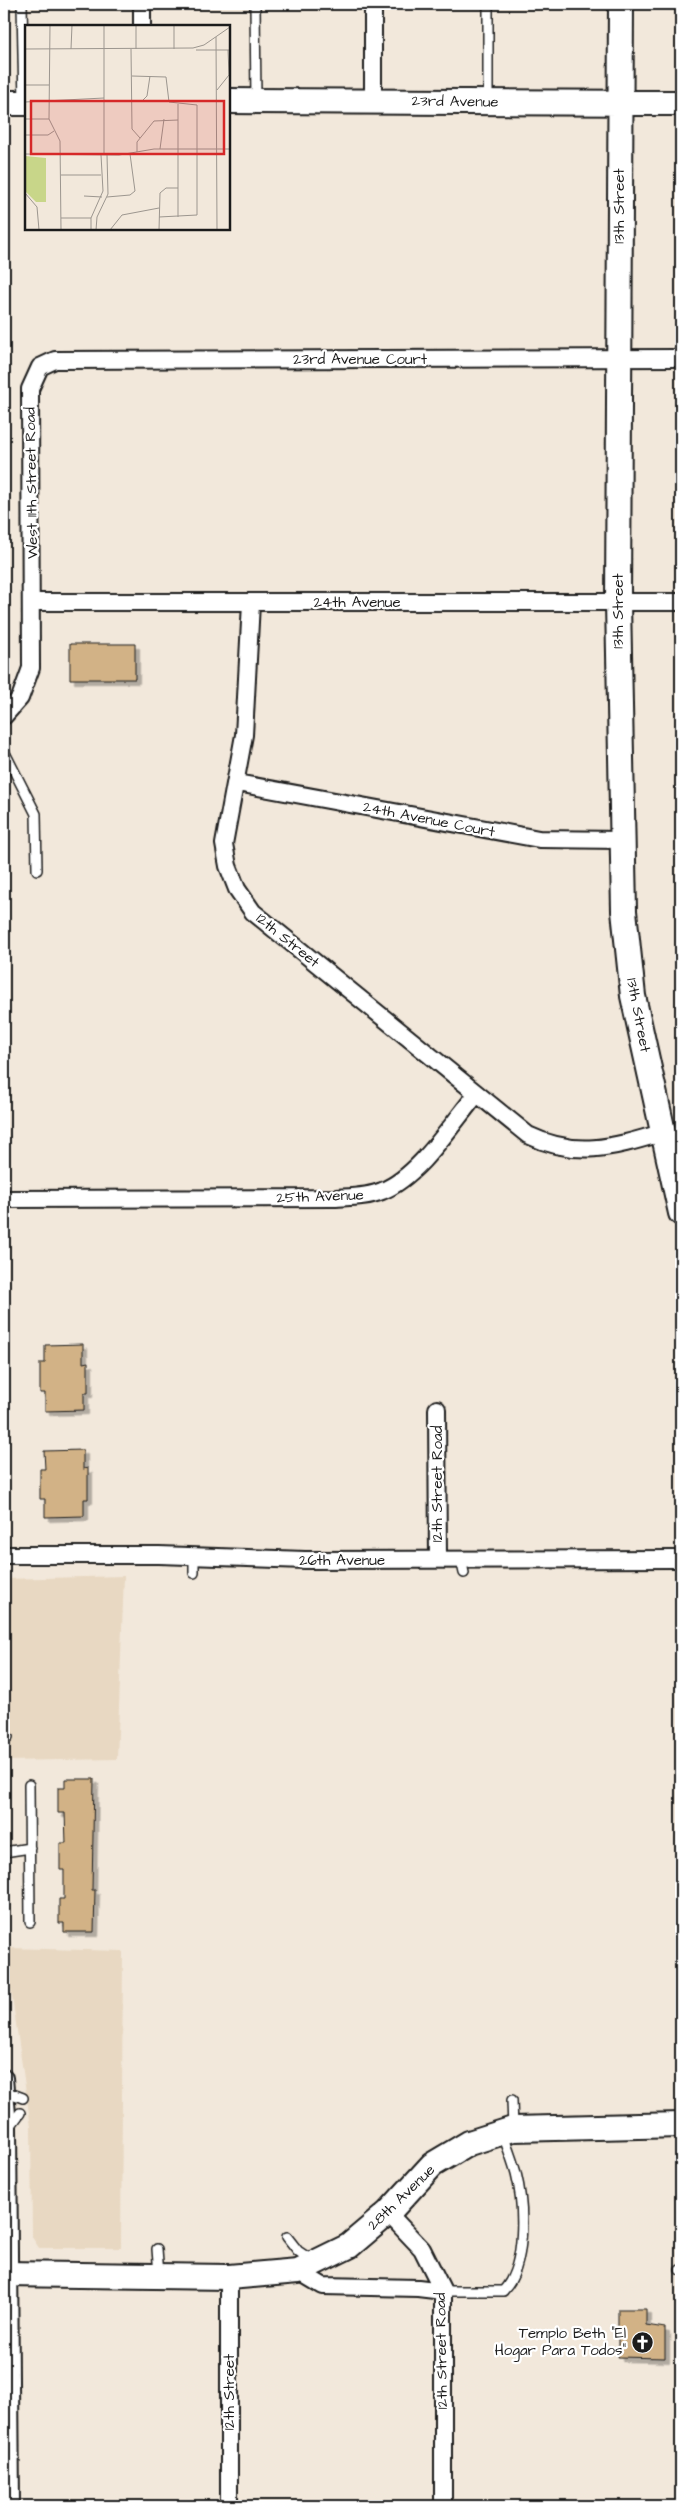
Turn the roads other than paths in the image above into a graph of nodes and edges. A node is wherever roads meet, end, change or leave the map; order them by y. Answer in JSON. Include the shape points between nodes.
{"nodes":[{"id":1,"x":22,"y":4,"type":"edge"},
{"id":2,"x":142,"y":4,"type":"edge"},
{"id":3,"x":255,"y":4,"type":"edge"},
{"id":4,"x":373,"y":4,"type":"edge"},
{"id":5,"x":488,"y":4,"type":"edge"},
{"id":6,"x":620,"y":4,"type":"edge"},
{"id":7,"x":142,"y":25,"type":"edge"},
{"id":8,"x":373,"y":100,"type":"junction"},
{"id":9,"x":256,"y":101,"type":"junction"},
{"id":10,"x":230,"y":102,"type":"edge"},
{"id":11,"x":488,"y":102,"type":"junction"},
{"id":12,"x":18,"y":103,"type":"edge"},
{"id":13,"x":681,"y":103,"type":"edge"},
{"id":14,"x":619,"y":104,"type":"junction"},
{"id":15,"x":619,"y":358,"type":"junction"},
{"id":16,"x":681,"y":358,"type":"edge"},
{"id":17,"x":40,"y":367,"type":"joint"},
{"id":18,"x":33,"y":602,"type":"junction"},
{"id":19,"x":618,"y":602,"type":"junction"},
{"id":20,"x":681,"y":602,"type":"edge"},
{"id":21,"x":251,"y":603,"type":"junction"},
{"id":22,"x":4,"y":716,"type":"edge"},
{"id":23,"x":4,"y":751,"type":"edge"},
{"id":24,"x":237,"y":783,"type":"junction"},
{"id":25,"x":622,"y":840,"type":"junction"},
{"id":26,"x":37,"y":870,"type":"dead end"},
{"id":27,"x":476,"y":1095,"type":"junction"},
{"id":28,"x":665,"y":1132,"type":"junction"},
{"id":29,"x":4,"y":1193,"type":"edge"},
{"id":30,"x":4,"y":1199,"type":"edge"},
{"id":31,"x":681,"y":1212,"type":"edge"},
{"id":32,"x":437,"y":1410,"type":"dead end"},
{"id":33,"x":4,"y":1555,"type":"edge"},
{"id":34,"x":194,"y":1556,"type":"junction"},
{"id":35,"x":681,"y":1558,"type":"edge"},
{"id":36,"x":438,"y":1559,"type":"junction"},
{"id":37,"x":194,"y":1573,"type":"dead end"},
{"id":38,"x":29,"y":1785,"type":"dead end"},
{"id":39,"x":30,"y":1848,"type":"junction"},
{"id":40,"x":4,"y":1852,"type":"edge"},
{"id":41,"x":30,"y":1922,"type":"dead end"},
{"id":42,"x":7,"y":2098,"type":"edge"},
{"id":43,"x":23,"y":2098,"type":"dead end"},
{"id":44,"x":512,"y":2100,"type":"dead end"},
{"id":45,"x":681,"y":2125,"type":"edge"},
{"id":46,"x":508,"y":2130,"type":"junction"},
{"id":47,"x":388,"y":2213,"type":"junction"},
{"id":48,"x":287,"y":2237,"type":"dead end"},
{"id":49,"x":157,"y":2249,"type":"dead end"},
{"id":50,"x":307,"y":2267,"type":"junction"},
{"id":51,"x":6,"y":2274,"type":"edge"},
{"id":52,"x":159,"y":2276,"type":"junction"},
{"id":53,"x":229,"y":2277,"type":"junction"},
{"id":54,"x":442,"y":2291,"type":"junction"},
{"id":55,"x":11,"y":2506,"type":"edge"},
{"id":56,"x":229,"y":2506,"type":"edge"},
{"id":57,"x":444,"y":2506,"type":"edge"}],
"edges":[{"from":1,"to":12,"type":"lane"},
{"from":2,"to":7,"type":"street"},
{"from":3,"to":9,"type":"lane"},
{"from":4,"to":8,"type":"street"},
{"from":5,"to":11,"type":"lane"},
{"from":6,"to":14,"type":"street","name":"13th Street"},
{"from":8,"to":9,"type":"street","name":"23rd Avenue"},
{"from":8,"to":11,"type":"street","name":"23rd Avenue"},
{"from":9,"to":10,"type":"street","name":"23rd Avenue"},
{"from":11,"to":14,"type":"street","name":"23rd Avenue"},
{"from":13,"to":14,"type":"street","name":"23rd Avenue"},
{"from":14,"to":15,"type":"street","name":"13th Street"},
{"from":15,"to":16,"type":"street","name":"23rd Avenue Court"},
{"from":15,"to":17,"type":"street","name":"23rd Avenue Court","via":[[55,360]]},
{"from":15,"to":19,"type":"street","name":"13th Street"},
{"from":17,"to":18,"type":"street","name":"West 11th Street Road","via":[[30,388]]},
{"from":18,"to":21,"type":"street","name":"24th Avenue"},
{"from":18,"to":22,"type":"street","name":"West 11th Street Road","via":[[31,668],[20,698]]},
{"from":19,"to":20,"type":"street","name":"24th Avenue"},
{"from":19,"to":21,"type":"street","name":"24th Avenue"},
{"from":19,"to":25,"type":"street","name":"13th Street"},
{"from":21,"to":24,"type":"street","name":"12th Street","via":[[244,735]]},
{"from":23,"to":26,"type":"lane","via":[[36,814]]},
{"from":24,"to":25,"type":"street","name":"24th Avenue Court","via":[[539,839]]},
{"from":24,"to":27,"type":"street","name":"12th Street","via":[[224,844],[237,889],[253,912]]},
{"from":25,"to":28,"type":"street","name":"13th Street","via":[[624,911],[633,996]]},
{"from":27,"to":28,"type":"street","via":[[528,1134],[562,1148],[588,1150]]},
{"from":27,"to":30,"type":"street","name":"25th Avenue","via":[[401,1182],[364,1196]]},
{"from":28,"to":31,"type":"street","name":"13th Street"},
{"from":29,"to":30,"type":"street"},
{"from":32,"to":36,"type":"street","name":"12th Street Road"},
{"from":33,"to":34,"type":"street","name":"26th Avenue"},
{"from":34,"to":36,"type":"street","name":"26th Avenue","via":[[306,1560]]},
{"from":34,"to":37,"type":"lane"},
{"from":35,"to":36,"type":"street","name":"26th Avenue","via":[[462,1566]]},
{"from":38,"to":39,"type":"lane"},
{"from":39,"to":40,"type":"lane"},
{"from":39,"to":41,"type":"lane"},
{"from":42,"to":43,"type":"lane"},
{"from":42,"to":51,"type":"street"},
{"from":44,"to":46,"type":"lane"},
{"from":45,"to":46,"type":"street","name":"28th Avenue"},
{"from":46,"to":47,"type":"street","name":"28th Avenue","via":[[469,2143],[432,2165]]},
{"from":46,"to":54,"type":"lane","via":[[522,2215],[517,2270],[503,2291]]},
{"from":47,"to":50,"type":"street","name":"28th Avenue","via":[[349,2246]]},
{"from":47,"to":54,"type":"street","name":"12th Street Road","via":[[422,2249]]},
{"from":48,"to":50,"type":"lane"},
{"from":49,"to":52,"type":"lane"},
{"from":50,"to":53,"type":"street","name":"28th Avenue"},
{"from":50,"to":54,"type":"street","via":[[323,2286]]},
{"from":51,"to":52,"type":"street","name":"28th Avenue"},
{"from":51,"to":55,"type":"street"},
{"from":52,"to":53,"type":"street","name":"28th Avenue"},
{"from":53,"to":56,"type":"street","name":"12th Street"},
{"from":54,"to":57,"type":"street","name":"12th Street Road"}]}
